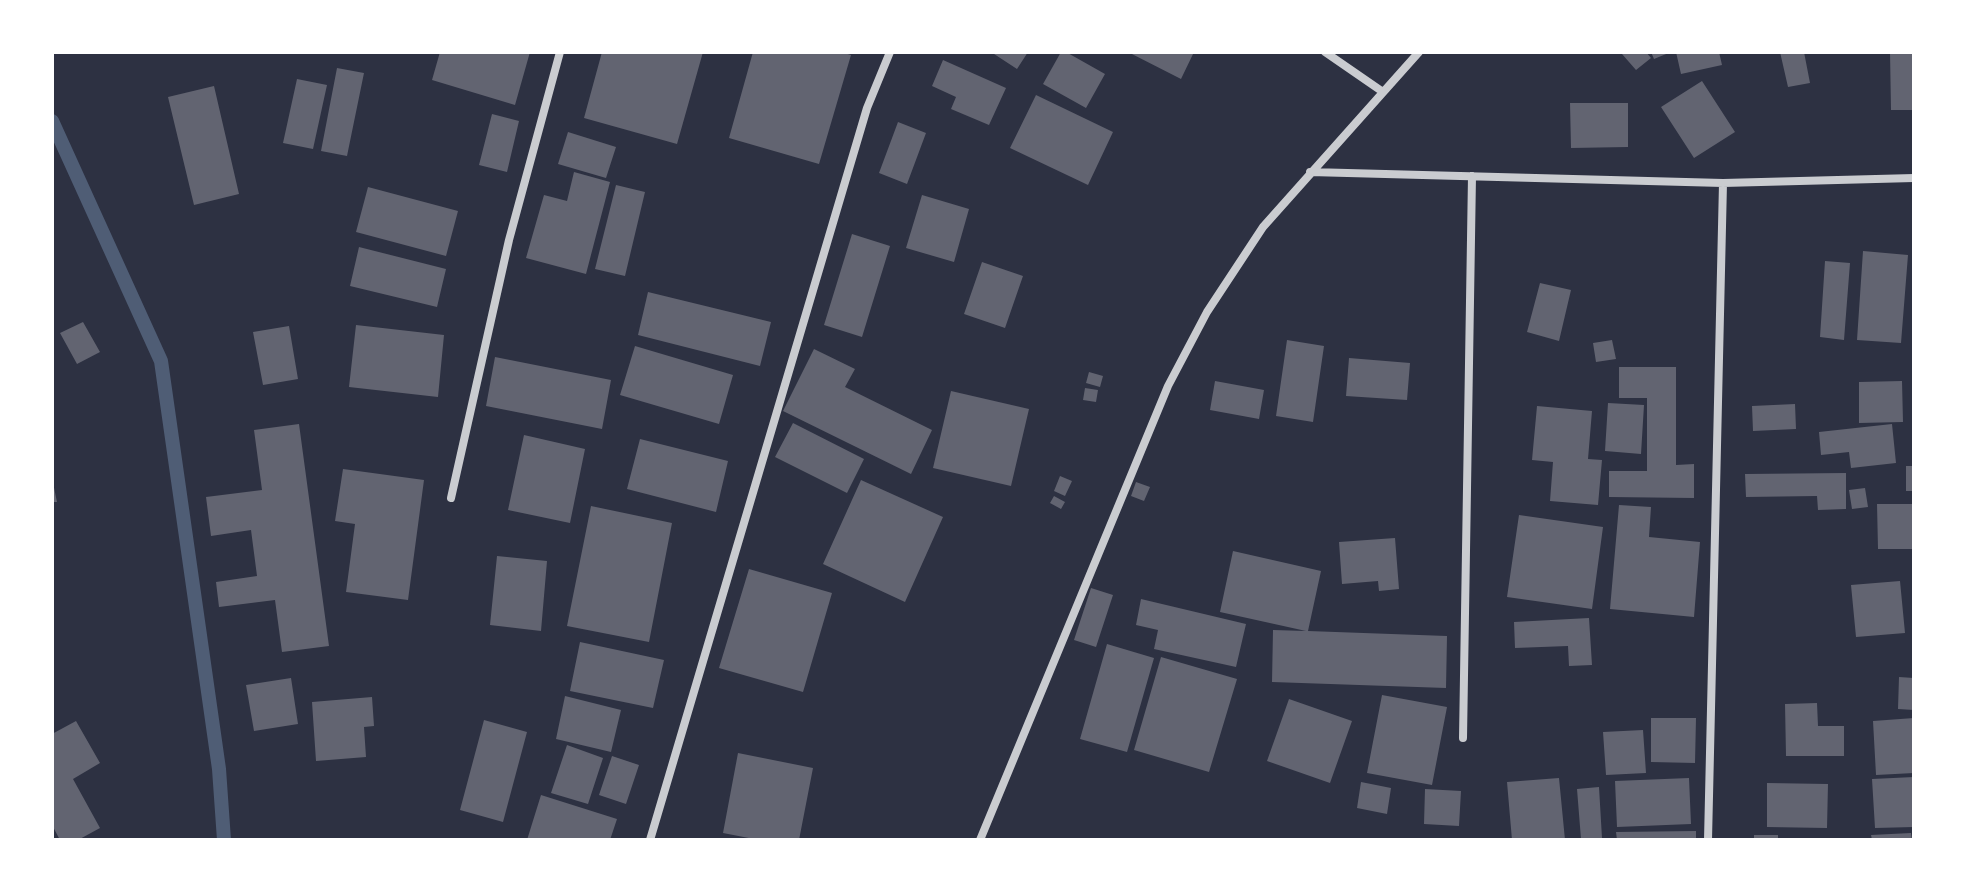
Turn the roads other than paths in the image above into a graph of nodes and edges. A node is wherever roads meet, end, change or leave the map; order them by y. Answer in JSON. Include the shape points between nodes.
{"nodes":[{"id":1,"x":560,"y":52,"type":"edge"},
{"id":2,"x":890,"y":52,"type":"edge"},
{"id":3,"x":1325,"y":52,"type":"edge"},
{"id":4,"x":1419,"y":52,"type":"edge"},
{"id":5,"x":1383,"y":92,"type":"junction"},
{"id":6,"x":1310,"y":172,"type":"junction"},
{"id":7,"x":1472,"y":176,"type":"junction"},
{"id":8,"x":1914,"y":178,"type":"edge"},
{"id":9,"x":1723,"y":183,"type":"junction"},
{"id":10,"x":451,"y":498,"type":"dead end"},
{"id":11,"x":1463,"y":738,"type":"dead end"},
{"id":12,"x":650,"y":840,"type":"edge"},
{"id":13,"x":980,"y":840,"type":"edge"},
{"id":14,"x":1708,"y":840,"type":"edge"}],
"edges":[{"from":1,"to":10,"type":"street","via":[[509,240]]},
{"from":2,"to":12,"type":"street","via":[[867,108]]},
{"from":3,"to":5,"type":"street"},
{"from":4,"to":5,"type":"street"},
{"from":5,"to":6,"type":"street"},
{"from":6,"to":7,"type":"street"},
{"from":6,"to":13,"type":"street","via":[[1263,227],[1168,386]]},
{"from":7,"to":9,"type":"street"},
{"from":7,"to":11,"type":"street"},
{"from":8,"to":9,"type":"street"},
{"from":9,"to":14,"type":"street"}]}
